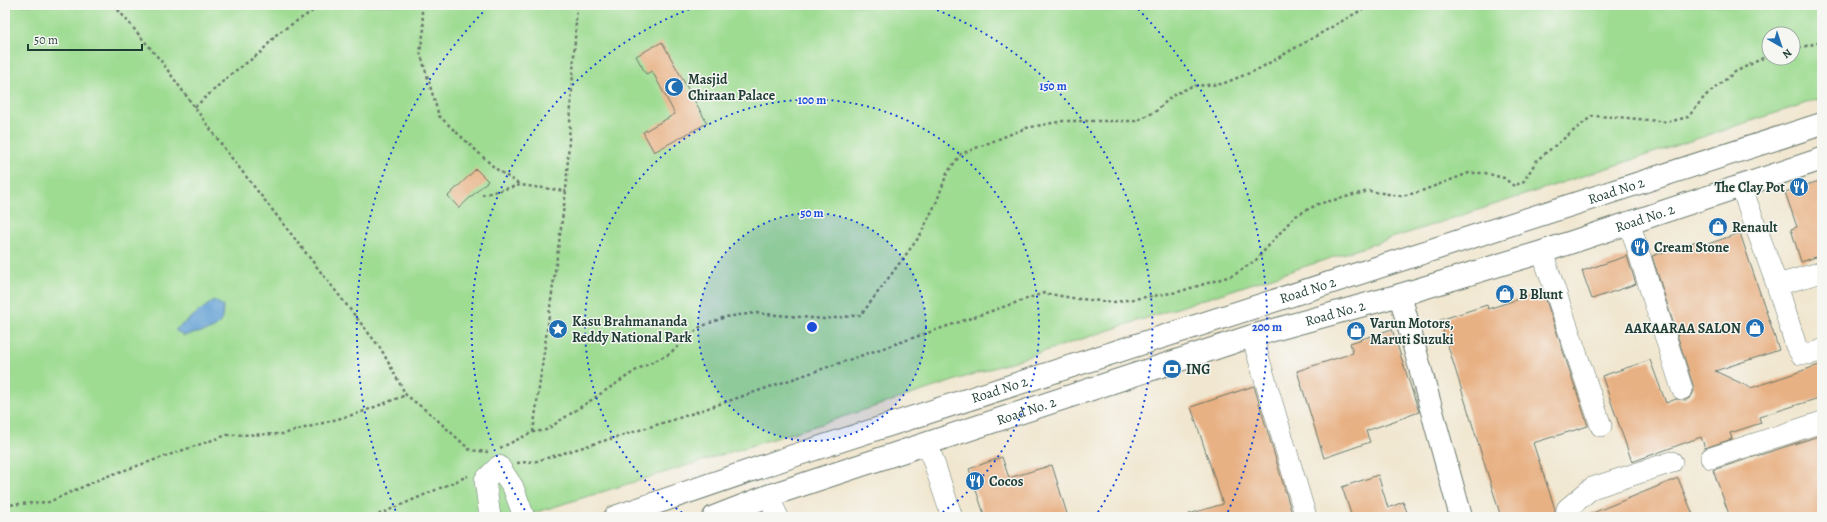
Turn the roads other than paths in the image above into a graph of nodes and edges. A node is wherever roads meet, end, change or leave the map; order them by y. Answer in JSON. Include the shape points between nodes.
{"nodes":[{"id":1,"x":1822,"y":124,"type":"edge"},
{"id":2,"x":1822,"y":159,"type":"edge"},
{"id":3,"x":1741,"y":186,"type":"junction"},
{"id":4,"x":1628,"y":222,"type":"junction"},
{"id":5,"x":1542,"y":252,"type":"junction"},
{"id":6,"x":1822,"y":272,"type":"edge"},
{"id":7,"x":1777,"y":285,"type":"junction"},
{"id":8,"x":1400,"y":294,"type":"junction"},
{"id":9,"x":1252,"y":336,"type":"junction"},
{"id":10,"x":1822,"y":350,"type":"edge"},
{"id":11,"x":1682,"y":389,"type":"dead end"},
{"id":12,"x":1822,"y":422,"type":"edge"},
{"id":13,"x":1601,"y":426,"type":"dead end"},
{"id":14,"x":928,"y":444,"type":"junction"},
{"id":15,"x":1711,"y":458,"type":"dead end"},
{"id":16,"x":1672,"y":462,"type":"dead end"},
{"id":17,"x":768,"y":496,"type":"junction"},
{"id":18,"x":490,"y":517,"type":"edge"},
{"id":19,"x":524,"y":517,"type":"edge"},
{"id":20,"x":615,"y":517,"type":"edge"},
{"id":21,"x":714,"y":517,"type":"edge"},
{"id":22,"x":778,"y":517,"type":"edge"},
{"id":23,"x":952,"y":517,"type":"edge"},
{"id":24,"x":1306,"y":517,"type":"edge"},
{"id":25,"x":1461,"y":517,"type":"edge"},
{"id":26,"x":1566,"y":517,"type":"edge"}],
"edges":[{"from":1,"to":20,"type":"main road","name":"Road No 2","via":[[793,456]]},
{"from":2,"to":3,"type":"main road","name":"Road No. 2"},
{"from":3,"to":4,"type":"main road","name":"Road No. 2"},
{"from":3,"to":7,"type":"street"},
{"from":4,"to":5,"type":"main road","name":"Road No. 2"},
{"from":4,"to":11,"type":"street"},
{"from":5,"to":8,"type":"main road","name":"Road No. 2"},
{"from":5,"to":13,"type":"street"},
{"from":6,"to":7,"type":"street"},
{"from":7,"to":10,"type":"street","via":[[1796,346],[1801,354]]},
{"from":8,"to":9,"type":"main road","name":"Road No. 2"},
{"from":8,"to":25,"type":"main road"},
{"from":9,"to":14,"type":"main road","name":"Road No. 2"},
{"from":9,"to":24,"type":"street"},
{"from":12,"to":15,"type":"street"},
{"from":14,"to":17,"type":"main road","name":"Road No. 2"},
{"from":14,"to":23,"type":"street"},
{"from":16,"to":26,"type":"street","via":[[1592,488],[1567,509]]},
{"from":17,"to":21,"type":"main road","name":"Road No. 2"},
{"from":17,"to":22,"type":"street"},
{"from":18,"to":19,"type":"street","via":[[485,480],[497,456],[513,487]]}]}
